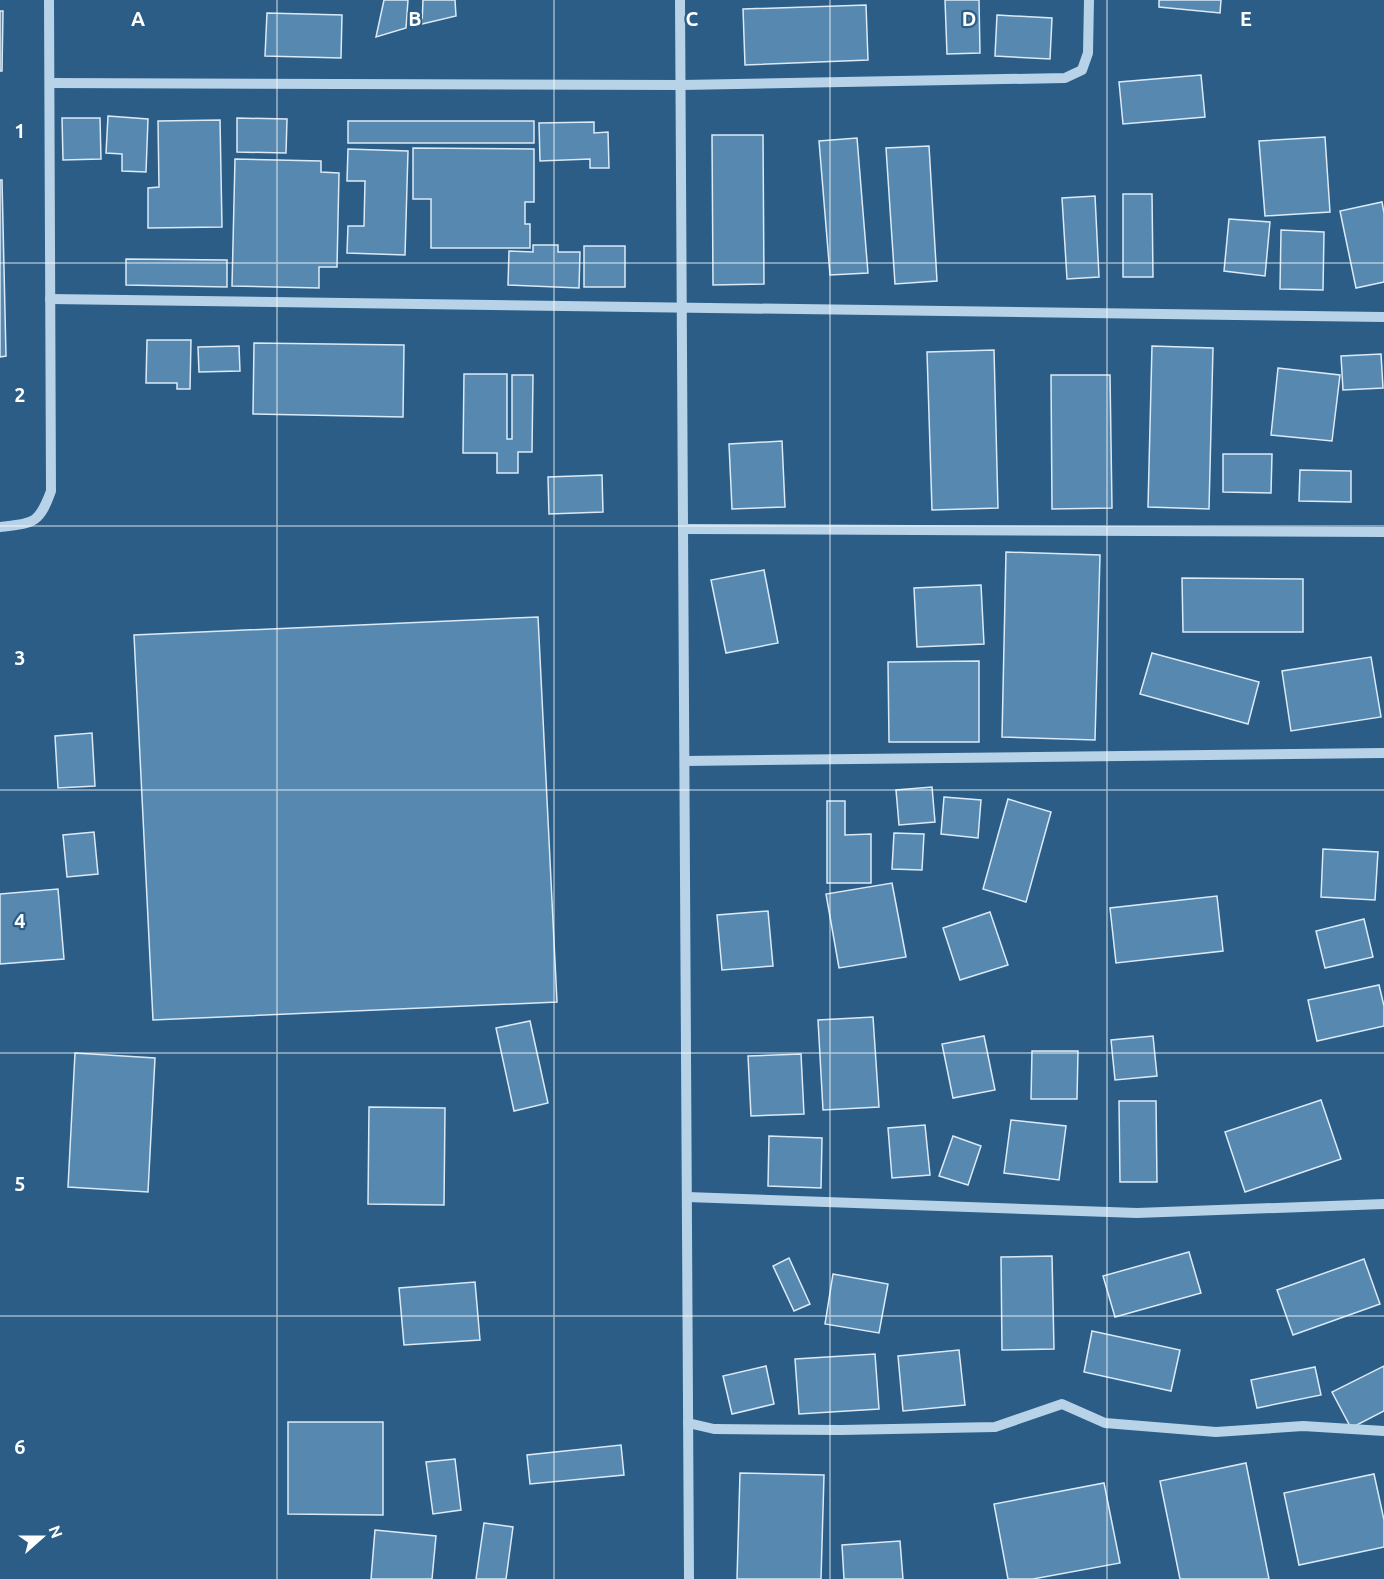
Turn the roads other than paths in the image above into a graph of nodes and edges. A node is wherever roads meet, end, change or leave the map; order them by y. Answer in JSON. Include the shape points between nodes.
{"nodes":[{"id":1,"x":49,"y":0,"type":"edge"},
{"id":2,"x":680,"y":0,"type":"edge"},
{"id":3,"x":1089,"y":0,"type":"edge"},
{"id":4,"x":50,"y":83,"type":"junction"},
{"id":5,"x":682,"y":85,"type":"junction"},
{"id":6,"x":50,"y":299,"type":"junction"},
{"id":7,"x":683,"y":308,"type":"junction"},
{"id":8,"x":1384,"y":317,"type":"edge"},
{"id":9,"x":0,"y":527,"type":"edge"},
{"id":10,"x":684,"y":529,"type":"junction"},
{"id":11,"x":1384,"y":532,"type":"edge"},
{"id":12,"x":1384,"y":753,"type":"edge"},
{"id":13,"x":685,"y":761,"type":"junction"},
{"id":14,"x":687,"y":1197,"type":"junction"},
{"id":15,"x":1384,"y":1204,"type":"edge"},
{"id":16,"x":688,"y":1423,"type":"junction"},
{"id":17,"x":1384,"y":1431,"type":"edge"},
{"id":18,"x":689,"y":1579,"type":"edge"}],
"edges":[{"from":1,"to":4,"type":"street"},
{"from":2,"to":5,"type":"street"},
{"from":3,"to":5,"type":"street","via":[[1088,53],[1082,70],[1065,78]]},
{"from":4,"to":5,"type":"street"},
{"from":4,"to":6,"type":"street"},
{"from":5,"to":7,"type":"street"},
{"from":6,"to":7,"type":"street"},
{"from":6,"to":9,"type":"street","via":[[51,491],[43,513],[27,524]]},
{"from":7,"to":8,"type":"street"},
{"from":7,"to":10,"type":"street"},
{"from":10,"to":11,"type":"street"},
{"from":10,"to":13,"type":"street"},
{"from":12,"to":13,"type":"street"},
{"from":13,"to":14,"type":"street"},
{"from":14,"to":15,"type":"street","via":[[1137,1213]]},
{"from":14,"to":16,"type":"street"},
{"from":16,"to":17,"type":"street","via":[[714,1429],[994,1427],[1062,1404],[1106,1423],[1216,1432],[1303,1426]]},
{"from":16,"to":18,"type":"street"}]}
